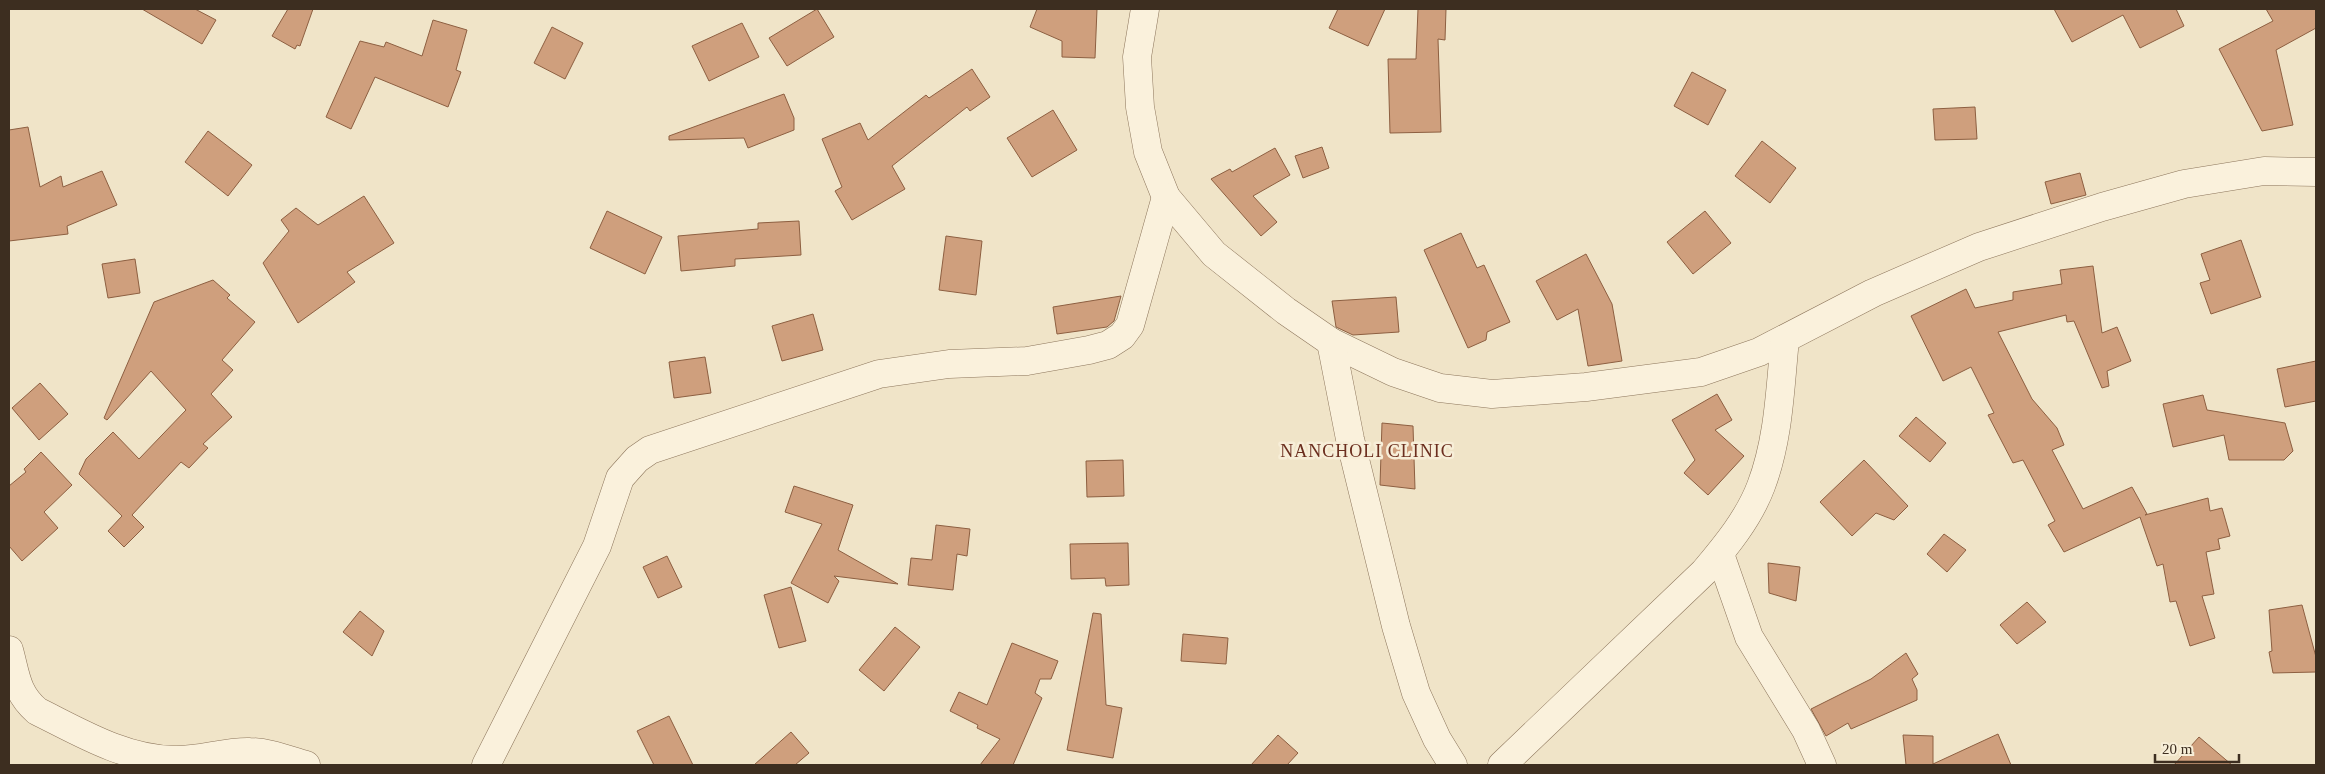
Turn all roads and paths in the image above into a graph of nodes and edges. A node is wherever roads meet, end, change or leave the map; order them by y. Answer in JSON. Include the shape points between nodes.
{"nodes":[{"id":1,"x":1146,"y":9,"type":"edge"},
{"id":2,"x":2316,"y":172,"type":"edge"},
{"id":3,"x":1166,"y":197,"type":"junction"},
{"id":4,"x":1784,"y":338,"type":"junction"},
{"id":5,"x":1332,"y":342,"type":"junction"},
{"id":6,"x":1720,"y":554,"type":"junction"},
{"id":7,"x":9,"y":650,"type":"edge"},
{"id":8,"x":306,"y":765,"type":"edge"},
{"id":9,"x":486,"y":765,"type":"edge"},
{"id":10,"x":1453,"y":765,"type":"edge"},
{"id":11,"x":1502,"y":765,"type":"edge"},
{"id":12,"x":1822,"y":765,"type":"edge"}],
"edges":[{"from":1,"to":3,"type":"street","via":[[1137,56],[1140,107],[1148,152]]},
{"from":2,"to":4,"type":"street","via":[[2264,171],[2184,184],[2102,207],[1979,247],[1873,293]]},
{"from":3,"to":5,"type":"street","via":[[1214,254],[1286,311]]},
{"from":3,"to":9,"type":"street","via":[[1130,325],[1122,336],[1108,345],[1027,361],[949,364],[879,374],[650,450],[637,458],[620,478],[598,546]]},
{"from":4,"to":5,"type":"street","via":[[1759,352],[1701,372],[1586,387],[1492,394],[1440,388],[1393,372]]},
{"from":4,"to":6,"type":"street","via":[[1777,428],[1761,486]]},
{"from":5,"to":10,"type":"street","via":[[1350,439],[1396,626],[1416,693]]},
{"from":6,"to":11,"type":"street"},
{"from":6,"to":12,"type":"street","via":[[1750,637],[1806,730]]},
{"from":7,"to":8,"type":"street","via":[[21,694],[28,703],[37,711],[111,748],[143,757],[174,760],[262,753]]}]}
